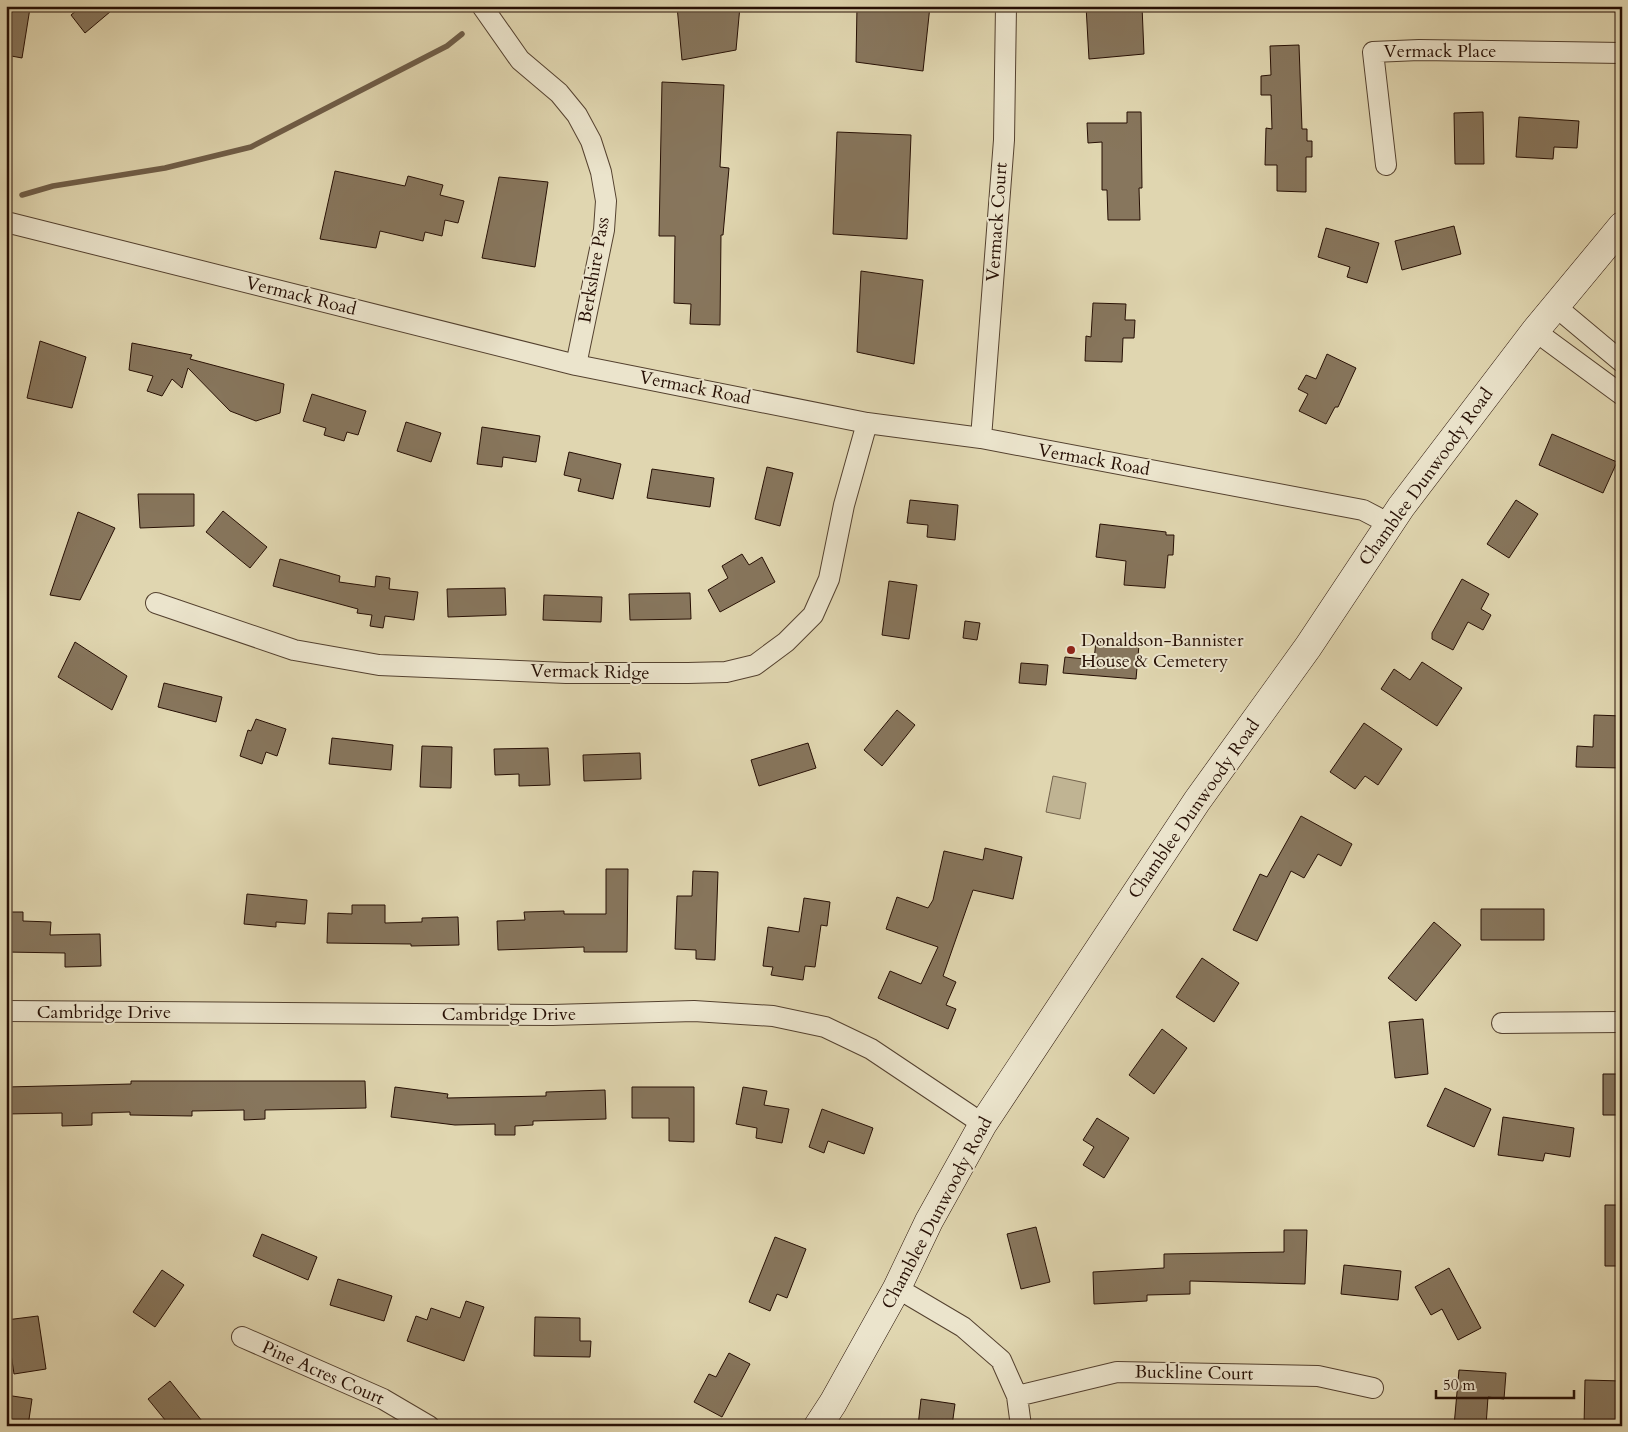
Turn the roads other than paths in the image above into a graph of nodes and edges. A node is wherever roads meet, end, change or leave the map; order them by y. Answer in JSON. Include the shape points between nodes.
{"nodes":[{"id":1,"x":482,"y":6,"type":"edge"},
{"id":2,"x":1006,"y":6,"type":"edge"},
{"id":3,"x":1622,"y":53,"type":"edge"},
{"id":4,"x":1386,"y":165,"type":"dead end"},
{"id":5,"x":6,"y":222,"type":"edge"},
{"id":6,"x":1622,"y":226,"type":"edge"},
{"id":7,"x":1555,"y":306,"type":"junction"},
{"id":8,"x":1535,"y":331,"type":"junction"},
{"id":9,"x":1622,"y":362,"type":"edge"},
{"id":10,"x":576,"y":365,"type":"junction"},
{"id":11,"x":1622,"y":395,"type":"edge"},
{"id":12,"x":867,"y":423,"type":"junction"},
{"id":13,"x":981,"y":438,"type":"junction"},
{"id":14,"x":1390,"y":524,"type":"junction"},
{"id":15,"x":156,"y":603,"type":"dead end"},
{"id":16,"x":6,"y":1011,"type":"edge"},
{"id":17,"x":1622,"y":1022,"type":"edge"},
{"id":18,"x":1502,"y":1023,"type":"dead end"},
{"id":19,"x":983,"y":1124,"type":"junction"},
{"id":20,"x":897,"y":1288,"type":"junction"},
{"id":21,"x":242,"y":1336,"type":"dead end"},
{"id":22,"x":1374,"y":1388,"type":"dead end"},
{"id":23,"x":1017,"y":1396,"type":"junction"},
{"id":24,"x":429,"y":1426,"type":"edge"},
{"id":25,"x":818,"y":1426,"type":"edge"},
{"id":26,"x":1021,"y":1426,"type":"edge"}],
"edges":[{"from":1,"to":10,"type":"street","name":"Berkshire Pass","via":[[520,60],[559,93],[577,115],[601,172],[606,201],[604,230]]},
{"from":2,"to":13,"type":"street","name":"Vermack Court","via":[[1004,140]]},
{"from":3,"to":4,"type":"street","name":"Vermack Place","via":[[1372,52]]},
{"from":5,"to":10,"type":"street","name":"Vermack Road"},
{"from":6,"to":7,"type":"street","name":"Chamblee Dunwoody Road"},
{"from":7,"to":8,"type":"street","name":"Chamblee Dunwoody Road"},
{"from":7,"to":9,"type":"street"},
{"from":8,"to":11,"type":"street"},
{"from":8,"to":14,"type":"street","name":"Chamblee Dunwoody Road"},
{"from":10,"to":12,"type":"street","name":"Vermack Road"},
{"from":12,"to":13,"type":"street","name":"Vermack Road"},
{"from":12,"to":15,"type":"street","name":"Vermack Ridge","via":[[844,505],[829,579],[813,614],[786,642],[755,665],[726,672],[688,673],[379,665],[294,650]]},
{"from":13,"to":14,"type":"street","name":"Vermack Road","via":[[1363,510]]},
{"from":14,"to":19,"type":"street","name":"Chamblee Dunwoody Road","via":[[1308,647],[1198,801]]},
{"from":16,"to":19,"type":"street","name":"Cambridge Drive","via":[[552,1015],[694,1011],[773,1016],[825,1027],[870,1049]]},
{"from":17,"to":18,"type":"street"},
{"from":19,"to":20,"type":"street","name":"Chamblee Dunwoody Road","via":[[929,1221]]},
{"from":20,"to":23,"type":"street","via":[[963,1327],[1001,1360]]},
{"from":20,"to":25,"type":"street","name":"Chamblee Dunwoody Road"},
{"from":21,"to":24,"type":"street","name":"Pine Acres Court","via":[[383,1398]]},
{"from":22,"to":23,"type":"street","name":"Buckline Court","via":[[1318,1376],[1117,1372]]},
{"from":23,"to":26,"type":"street"}]}
